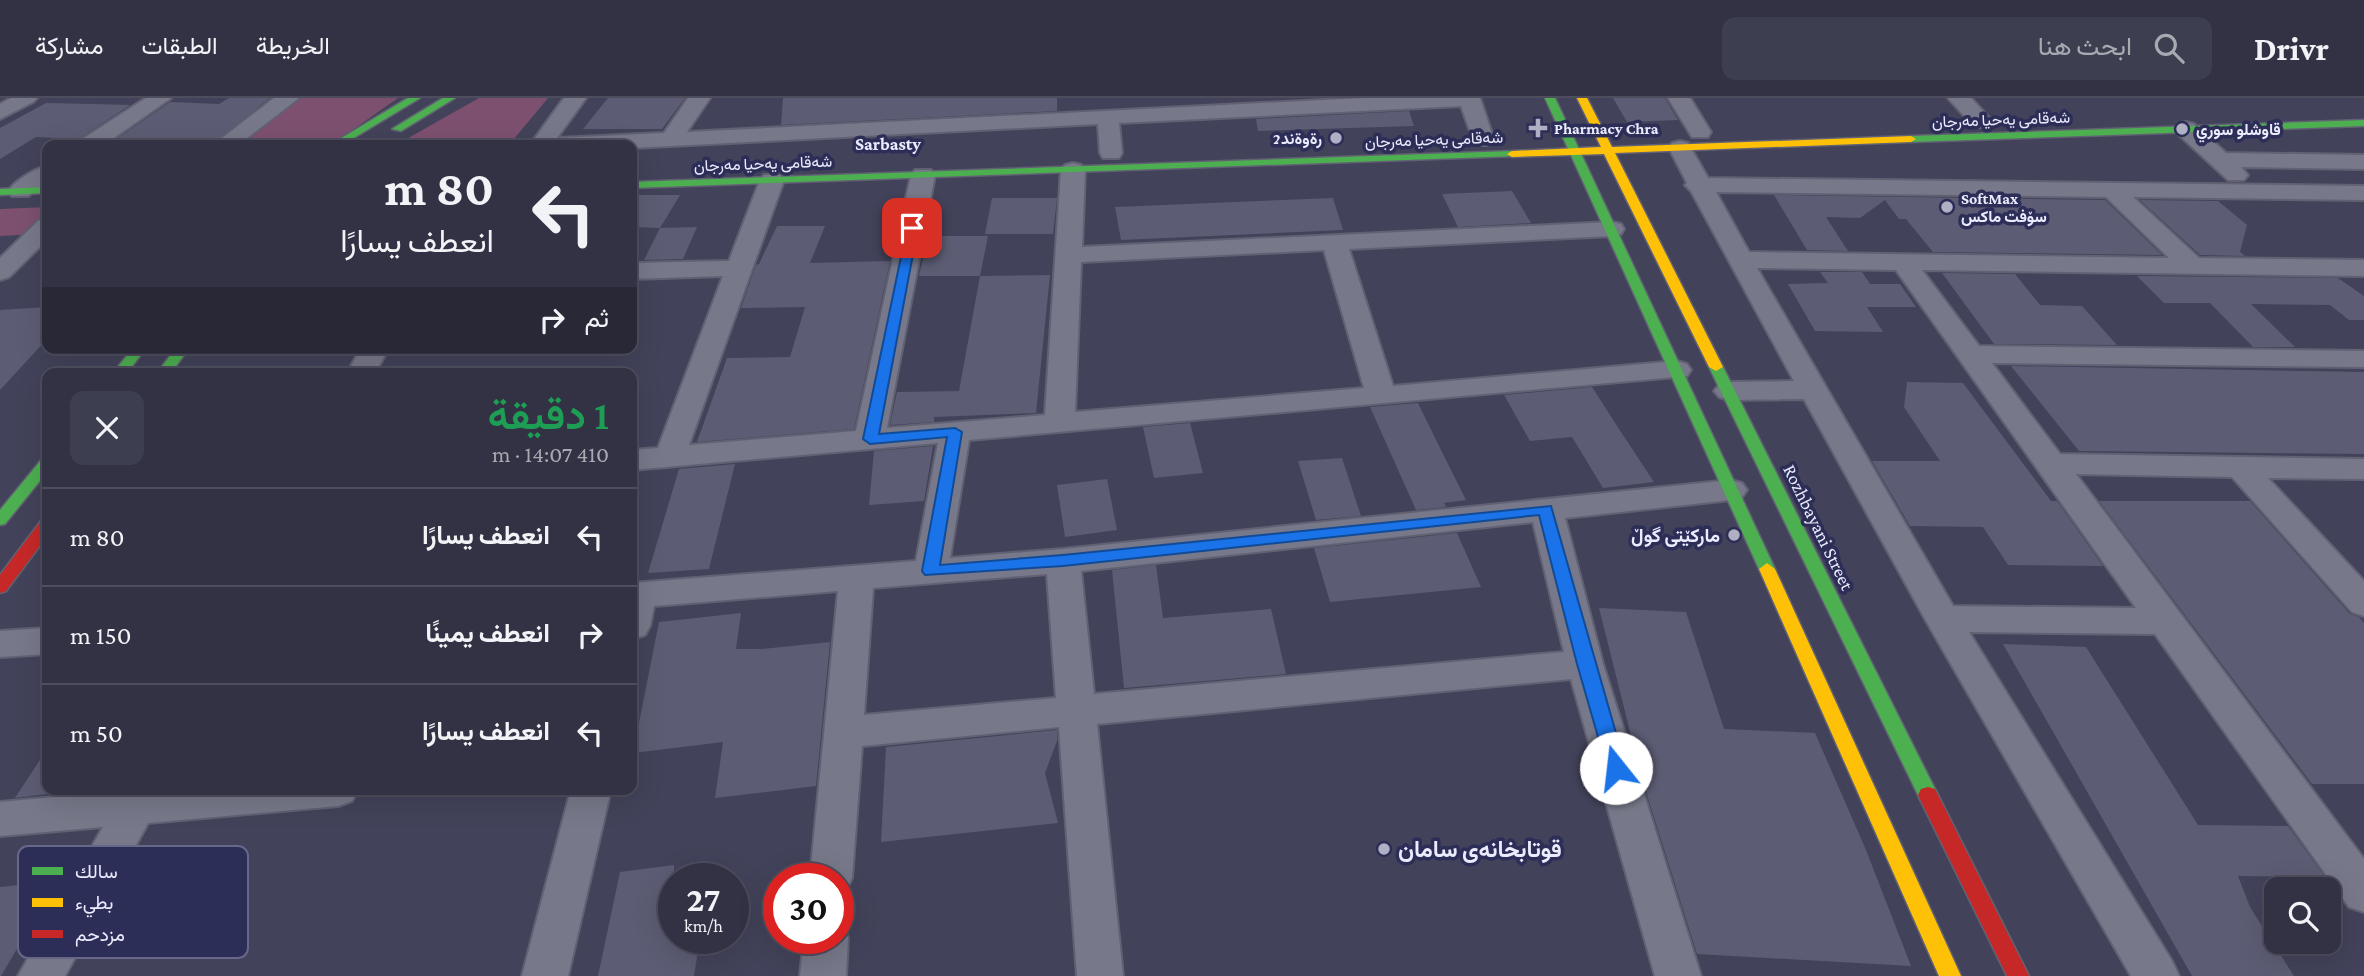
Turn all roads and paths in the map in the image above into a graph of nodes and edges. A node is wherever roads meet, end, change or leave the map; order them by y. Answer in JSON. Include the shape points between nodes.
{"nodes":[{"id":1,"x":26,"y":98,"type":"edge"},
{"id":2,"x":160,"y":98,"type":"edge"},
{"id":3,"x":288,"y":98,"type":"edge"},
{"id":4,"x":415,"y":98,"type":"edge"},
{"id":5,"x":450,"y":98,"type":"edge"},
{"id":6,"x":575,"y":98,"type":"edge"},
{"id":7,"x":699,"y":98,"type":"edge"},
{"id":8,"x":1046,"y":98,"type":"edge"},
{"id":9,"x":1469,"y":98,"type":"edge"},
{"id":10,"x":1550,"y":98,"type":"edge"},
{"id":11,"x":1582,"y":98,"type":"edge"},
{"id":12,"x":1679,"y":98,"type":"edge"},
{"id":13,"x":1959,"y":98,"type":"edge"},
{"id":14,"x":1165,"y":106,"type":"edge"},
{"id":15,"x":2364,"y":108,"type":"edge"},
{"id":16,"x":0,"y":113,"type":"edge"},
{"id":17,"x":1108,"y":118,"type":"junction"},
{"id":18,"x":2078,"y":118,"type":"junction"},
{"id":19,"x":1048,"y":121,"type":"junction"},
{"id":20,"x":1982,"y":122,"type":"junction"},
{"id":21,"x":2364,"y":123,"type":"edge"},
{"id":22,"x":2186,"y":130,"type":"junction"},
{"id":23,"x":2096,"y":133,"type":"junction"},
{"id":24,"x":1602,"y":135,"type":"junction"},
{"id":25,"x":671,"y":139,"type":"junction"},
{"id":26,"x":97,"y":140,"type":"edge"},
{"id":27,"x":231,"y":140,"type":"edge"},
{"id":28,"x":344,"y":140,"type":"edge"},
{"id":29,"x":380,"y":140,"type":"dead end"},
{"id":30,"x":545,"y":140,"type":"edge"},
{"id":31,"x":1483,"y":140,"type":"junction"},
{"id":32,"x":1690,"y":140,"type":"junction"},
{"id":33,"x":637,"y":141,"type":"edge"},
{"id":34,"x":1572,"y":144,"type":"junction"},
{"id":35,"x":1609,"y":150,"type":"junction"},
{"id":36,"x":1111,"y":153,"type":"junction"},
{"id":37,"x":2219,"y":160,"type":"junction"},
{"id":38,"x":2364,"y":162,"type":"edge"},
{"id":39,"x":985,"y":165,"type":"junction"},
{"id":40,"x":637,"y":170,"type":"edge"},
{"id":41,"x":1073,"y":170,"type":"junction"},
{"id":42,"x":42,"y":175,"type":"edge"},
{"id":43,"x":923,"y":175,"type":"junction"},
{"id":44,"x":772,"y":180,"type":"junction"},
{"id":45,"x":637,"y":185,"type":"edge"},
{"id":46,"x":1697,"y":185,"type":"junction"},
{"id":47,"x":42,"y":190,"type":"edge"},
{"id":48,"x":2112,"y":190,"type":"junction"},
{"id":49,"x":10,"y":191,"type":"edge"},
{"id":50,"x":2254,"y":191,"type":"junction"},
{"id":51,"x":2364,"y":193,"type":"edge"},
{"id":52,"x":1612,"y":229,"type":"junction"},
{"id":53,"x":42,"y":230,"type":"edge"},
{"id":54,"x":42,"y":231,"type":"edge"},
{"id":55,"x":0,"y":236,"type":"edge"},
{"id":56,"x":1334,"y":242,"type":"junction"},
{"id":57,"x":1070,"y":255,"type":"junction"},
{"id":58,"x":1740,"y":260,"type":"junction"},
{"id":59,"x":1904,"y":263,"type":"junction"},
{"id":60,"x":2192,"y":266,"type":"junction"},
{"id":61,"x":740,"y":268,"type":"junction"},
{"id":62,"x":637,"y":271,"type":"edge"},
{"id":63,"x":2360,"y":271,"type":"edge"},
{"id":64,"x":0,"y":272,"type":"edge"},
{"id":65,"x":135,"y":354,"type":"edge"},
{"id":66,"x":178,"y":354,"type":"edge"},
{"id":67,"x":1970,"y":354,"type":"junction"},
{"id":68,"x":2364,"y":359,"type":"edge"},
{"id":69,"x":124,"y":368,"type":"edge"},
{"id":70,"x":168,"y":368,"type":"edge"},
{"id":71,"x":1677,"y":370,"type":"junction"},
{"id":72,"x":1813,"y":390,"type":"junction"},
{"id":73,"x":1729,"y":391,"type":"junction"},
{"id":74,"x":1381,"y":395,"type":"junction"},
{"id":75,"x":1060,"y":423,"type":"junction"},
{"id":76,"x":955,"y":432,"type":"junction"},
{"id":77,"x":870,"y":439,"type":"junction"},
{"id":78,"x":670,"y":456,"type":"junction"},
{"id":79,"x":637,"y":459,"type":"edge"},
{"id":80,"x":2051,"y":464,"type":"junction"},
{"id":81,"x":2241,"y":467,"type":"junction"},
{"id":82,"x":42,"y":468,"type":"edge"},
{"id":83,"x":2364,"y":469,"type":"edge"},
{"id":84,"x":1731,"y":489,"type":"junction"},
{"id":85,"x":1546,"y":510,"type":"junction"},
{"id":86,"x":0,"y":520,"type":"edge"},
{"id":87,"x":42,"y":530,"type":"edge"},
{"id":88,"x":1063,"y":561,"type":"junction"},
{"id":89,"x":1801,"y":563,"type":"junction"},
{"id":90,"x":1764,"y":564,"type":"junction"},
{"id":91,"x":7,"y":568,"type":"edge"},
{"id":92,"x":931,"y":571,"type":"junction"},
{"id":93,"x":857,"y":576,"type":"junction"},
{"id":94,"x":0,"y":587,"type":"edge"},
{"id":95,"x":2364,"y":603,"type":"edge"},
{"id":96,"x":637,"y":605,"type":"edge"},
{"id":97,"x":1943,"y":619,"type":"junction"},
{"id":98,"x":2165,"y":621,"type":"junction"},
{"id":99,"x":42,"y":640,"type":"edge"},
{"id":100,"x":0,"y":644,"type":"edge"},
{"id":101,"x":1585,"y":664,"type":"junction"},
{"id":102,"x":1077,"y":712,"type":"junction"},
{"id":103,"x":844,"y":732,"type":"junction"},
{"id":104,"x":271,"y":795,"type":"edge"},
{"id":105,"x":590,"y":795,"type":"edge"},
{"id":106,"x":136,"y":807,"type":"junction"},
{"id":107,"x":0,"y":819,"type":"edge"},
{"id":108,"x":114,"y":846,"type":"edge"},
{"id":109,"x":832,"y":863,"type":"edge"},
{"id":110,"x":2359,"y":879,"type":"edge"},
{"id":111,"x":825,"y":954,"type":"edge"},
{"id":112,"x":51,"y":958,"type":"edge"},
{"id":113,"x":41,"y":976,"type":"edge"},
{"id":114,"x":545,"y":976,"type":"edge"},
{"id":115,"x":823,"y":976,"type":"edge"},
{"id":116,"x":1100,"y":976,"type":"edge"},
{"id":117,"x":1678,"y":976,"type":"edge"},
{"id":118,"x":1951,"y":976,"type":"edge"},
{"id":119,"x":2018,"y":976,"type":"edge"},
{"id":120,"x":2156,"y":976,"type":"edge"}],
"edges":[{"from":1,"to":16,"type":"street"},
{"from":2,"to":26,"type":"street"},
{"from":3,"to":27,"type":"street"},
{"from":4,"to":28,"type":"street"},
{"from":5,"to":29,"type":"street"},
{"from":6,"to":30,"type":"street"},
{"from":7,"to":25,"type":"street"},
{"from":8,"to":19,"type":"street"},
{"from":9,"to":14,"type":"street"},
{"from":9,"to":31,"type":"street"},
{"from":10,"to":34,"type":"street"},
{"from":11,"to":24,"type":"street","name":"Rozhbayani Street"},
{"from":12,"to":32,"type":"street"},
{"from":13,"to":20,"type":"street"},
{"from":14,"to":17,"type":"street"},
{"from":15,"to":18,"type":"street","name":"شەقامی یەحیا مەرجان"},
{"from":17,"to":19,"type":"street"},
{"from":17,"to":36,"type":"street"},
{"from":18,"to":20,"type":"street","name":"شەقامی یەحیا مەرجان"},
{"from":18,"to":23,"type":"street"},
{"from":19,"to":25,"type":"street"},
{"from":20,"to":32,"type":"street","name":"شەقامی یەحیا مەرجان"},
{"from":21,"to":22,"type":"street","name":"شەقامی یەحیا مەرجان"},
{"from":22,"to":23,"type":"street","name":"شەقامی یەحیا مەرجان"},
{"from":22,"to":37,"type":"street"},
{"from":23,"to":32,"type":"street","name":"شەقامی یەحیا مەرجان"},
{"from":24,"to":32,"type":"street","name":"شەقامی یەحیا مەرجان"},
{"from":24,"to":34,"type":"street","name":"شەقامی یەحیا مەرجان"},
{"from":24,"to":35,"type":"street","name":"Rozhbayani Street"},
{"from":25,"to":33,"type":"street"},
{"from":31,"to":34,"type":"street","name":"شەقامی یەحیا مەرجان"},
{"from":31,"to":36,"type":"street","name":"شەقامی یەحیا مەرجان"},
{"from":32,"to":35,"type":"street","name":"شەقامی یەحیا مەرجان"},
{"from":32,"to":46,"type":"street"},
{"from":34,"to":35,"type":"street","name":"شەقامی یەحیا مەرجان"},
{"from":34,"to":41,"type":"street","name":"شەقامی یەحیا مەرجان"},
{"from":34,"to":52,"type":"street"},
{"from":35,"to":73,"type":"street","name":"Rozhbayani Street"},
{"from":36,"to":39,"type":"street","name":"شەقامی یەحیا مەرجان"},
{"from":37,"to":38,"type":"street"},
{"from":37,"to":50,"type":"street"},
{"from":39,"to":40,"type":"street","name":"شەقامی یەحیا مەرجان"},
{"from":39,"to":41,"type":"street","name":"شەقامی یەحیا مەرجان"},
{"from":39,"to":43,"type":"street","name":"شەقامی یەحیا مەرجان"},
{"from":41,"to":57,"type":"street"},
{"from":42,"to":49,"type":"street"},
{"from":43,"to":44,"type":"street","name":"شەقامی یەحیا مەرجان"},
{"from":43,"to":77,"type":"street"},
{"from":44,"to":45,"type":"street","name":"شەقامی یەحیا مەرجان"},
{"from":44,"to":61,"type":"street"},
{"from":46,"to":48,"type":"street"},
{"from":46,"to":58,"type":"street"},
{"from":47,"to":49,"type":"street"},
{"from":48,"to":50,"type":"street"},
{"from":48,"to":60,"type":"street"},
{"from":50,"to":51,"type":"street"},
{"from":52,"to":56,"type":"street"},
{"from":52,"to":71,"type":"street"},
{"from":53,"to":55,"type":"street"},
{"from":54,"to":64,"type":"street"},
{"from":56,"to":57,"type":"street"},
{"from":56,"to":74,"type":"street"},
{"from":57,"to":75,"type":"street"},
{"from":58,"to":59,"type":"street"},
{"from":58,"to":72,"type":"street"},
{"from":59,"to":60,"type":"street"},
{"from":59,"to":67,"type":"street"},
{"from":60,"to":63,"type":"street"},
{"from":61,"to":62,"type":"street"},
{"from":61,"to":78,"type":"street"},
{"from":65,"to":69,"type":"street"},
{"from":66,"to":70,"type":"street"},
{"from":67,"to":68,"type":"street"},
{"from":67,"to":80,"type":"street"},
{"from":71,"to":74,"type":"street"},
{"from":71,"to":84,"type":"street"},
{"from":72,"to":73,"type":"street"},
{"from":72,"to":97,"type":"street"},
{"from":73,"to":89,"type":"street","name":"Rozhbayani Street"},
{"from":74,"to":75,"type":"street"},
{"from":75,"to":76,"type":"street"},
{"from":76,"to":77,"type":"street"},
{"from":76,"to":92,"type":"street"},
{"from":77,"to":78,"type":"street"},
{"from":78,"to":79,"type":"street"},
{"from":80,"to":81,"type":"street"},
{"from":80,"to":98,"type":"street"},
{"from":81,"to":83,"type":"street"},
{"from":81,"to":95,"type":"street"},
{"from":82,"to":86,"type":"street"},
{"from":84,"to":85,"type":"street"},
{"from":84,"to":90,"type":"street"},
{"from":85,"to":88,"type":"street"},
{"from":85,"to":101,"type":"street"},
{"from":87,"to":91,"type":"street"},
{"from":88,"to":92,"type":"street"},
{"from":88,"to":102,"type":"street"},
{"from":89,"to":90,"type":"street"},
{"from":89,"to":119,"type":"street","name":"Rozhbayani Street"},
{"from":90,"to":118,"type":"street"},
{"from":91,"to":94,"type":"street"},
{"from":92,"to":93,"type":"street"},
{"from":93,"to":96,"type":"street"},
{"from":93,"to":103,"type":"street"},
{"from":97,"to":98,"type":"street"},
{"from":97,"to":120,"type":"street"},
{"from":98,"to":110,"type":"street"},
{"from":99,"to":100,"type":"street"},
{"from":101,"to":102,"type":"street"},
{"from":101,"to":117,"type":"street"},
{"from":102,"to":103,"type":"street"},
{"from":102,"to":116,"type":"street"},
{"from":103,"to":109,"type":"street"},
{"from":104,"to":106,"type":"street"},
{"from":105,"to":114,"type":"street"},
{"from":106,"to":107,"type":"street"},
{"from":106,"to":108,"type":"street"},
{"from":111,"to":115,"type":"street"},
{"from":112,"to":113,"type":"street"}]}
